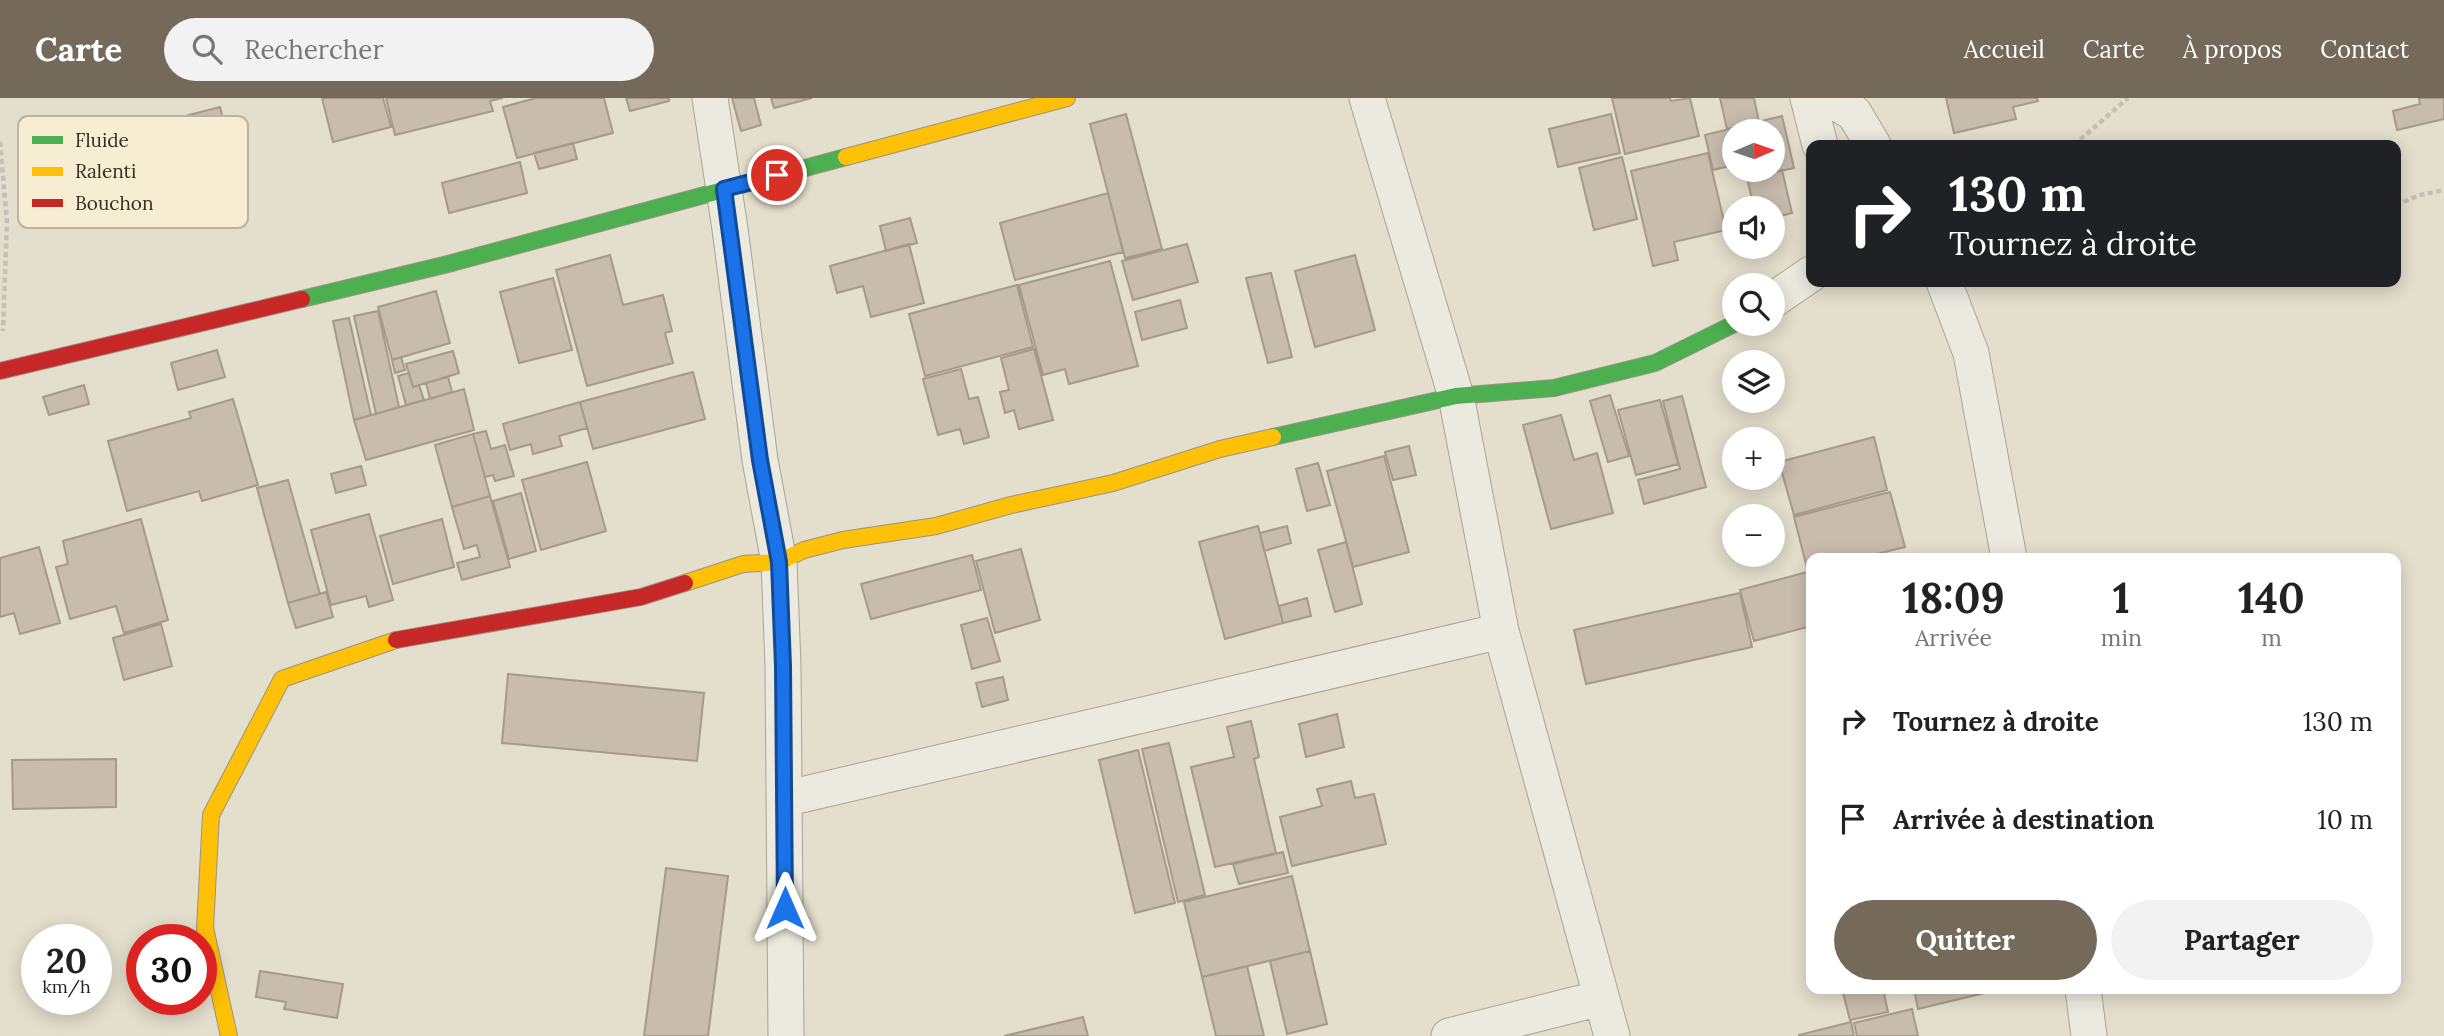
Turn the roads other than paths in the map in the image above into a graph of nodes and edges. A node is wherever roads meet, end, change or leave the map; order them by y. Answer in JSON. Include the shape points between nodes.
{"nodes":[{"id":1,"x":710,"y":98,"type":"edge"},
{"id":2,"x":1067,"y":98,"type":"edge"},
{"id":3,"x":1367,"y":98,"type":"edge"},
{"id":4,"x":1808,"y":98,"type":"edge"},
{"id":5,"x":1828,"y":98,"type":"edge"},
{"id":6,"x":1819,"y":140,"type":"edge"},
{"id":7,"x":1869,"y":140,"type":"edge"},
{"id":8,"x":724,"y":189,"type":"junction"},
{"id":9,"x":1806,"y":277,"type":"edge"},
{"id":10,"x":1946,"y":287,"type":"edge"},
{"id":11,"x":1785,"y":292,"type":"edge"},
{"id":12,"x":1722,"y":330,"type":"edge"},
{"id":13,"x":1,"y":370,"type":"edge"},
{"id":14,"x":1456,"y":396,"type":"junction"},
{"id":15,"x":2008,"y":553,"type":"edge"},
{"id":16,"x":779,"y":562,"type":"junction"},
{"id":17,"x":1501,"y":631,"type":"junction"},
{"id":18,"x":784,"y":799,"type":"junction"},
{"id":19,"x":2084,"y":994,"type":"edge"},
{"id":20,"x":1601,"y":998,"type":"junction"},
{"id":21,"x":229,"y":1036,"type":"edge"},
{"id":22,"x":786,"y":1036,"type":"edge"},
{"id":23,"x":1449,"y":1036,"type":"edge"},
{"id":24,"x":1612,"y":1036,"type":"edge"},
{"id":25,"x":2089,"y":1036,"type":"edge"}],
"edges":[{"from":1,"to":8,"type":"street"},
{"from":2,"to":8,"type":"street"},
{"from":3,"to":14,"type":"street"},
{"from":4,"to":6,"type":"street"},
{"from":5,"to":7,"type":"street","via":[[1854,113]]},
{"from":8,"to":13,"type":"street","via":[[444,265]]},
{"from":8,"to":16,"type":"street","via":[[758,448]]},
{"from":9,"to":11,"type":"street"},
{"from":10,"to":15,"type":"street","via":[[1971,353]]},
{"from":12,"to":14,"type":"street","via":[[1655,363],[1554,388]]},
{"from":14,"to":16,"type":"street","via":[[1220,449],[1113,483],[936,526],[825,545]]},
{"from":14,"to":17,"type":"street"},
{"from":16,"to":18,"type":"street"},
{"from":16,"to":21,"type":"street","via":[[743,564],[641,597],[391,640],[282,679],[211,816],[205,929]]},
{"from":17,"to":18,"type":"street"},
{"from":17,"to":20,"type":"street"},
{"from":18,"to":22,"type":"street"},
{"from":19,"to":25,"type":"street"},
{"from":20,"to":23,"type":"street"},
{"from":20,"to":24,"type":"street"}]}
